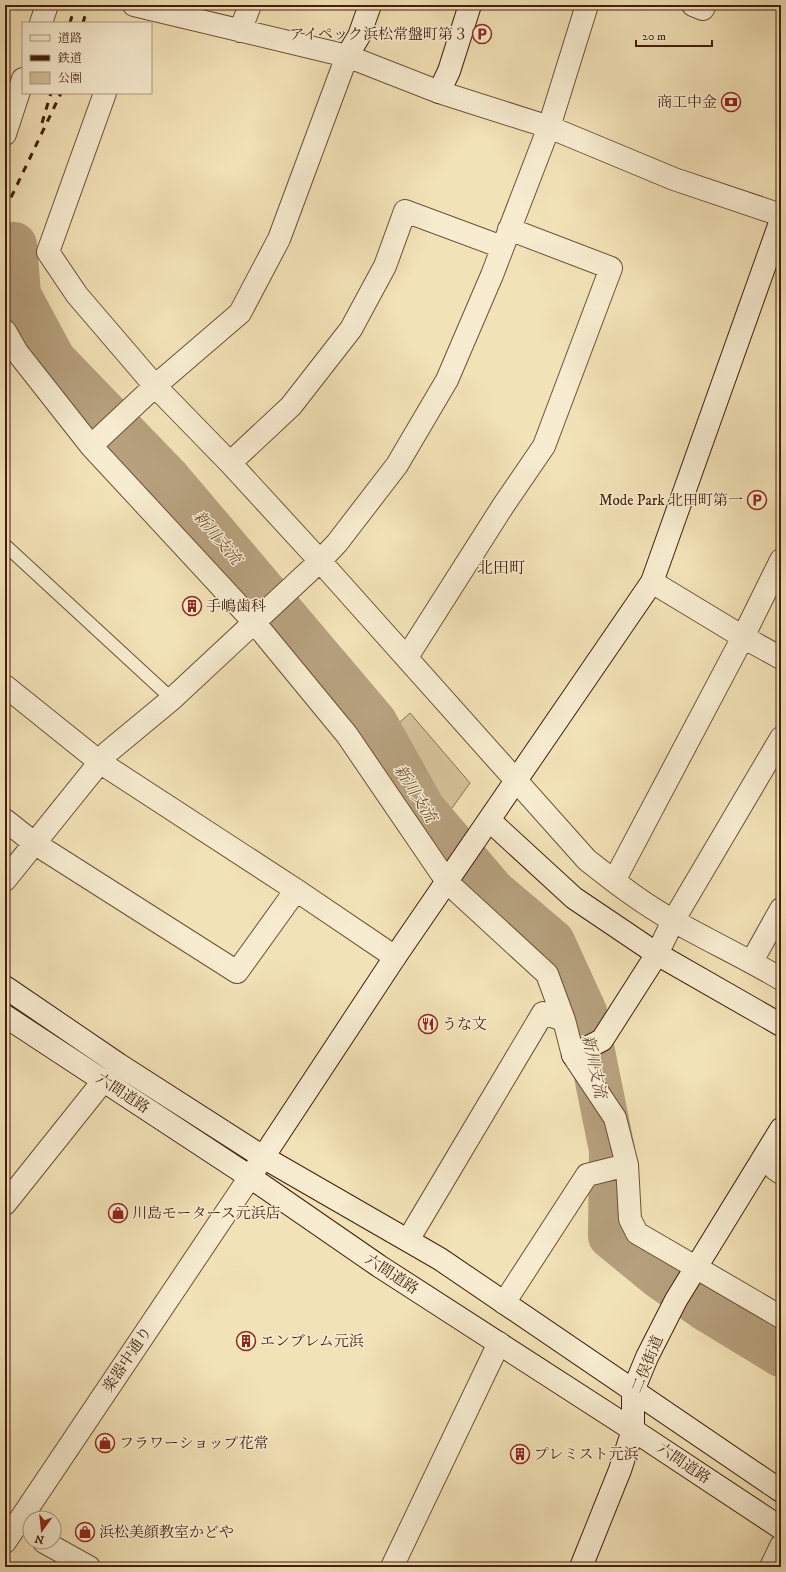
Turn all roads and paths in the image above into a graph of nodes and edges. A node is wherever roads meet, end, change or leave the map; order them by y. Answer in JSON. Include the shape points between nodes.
{"nodes":[{"id":1,"x":47,"y":5,"type":"edge"},
{"id":2,"x":135,"y":5,"type":"edge"},
{"id":3,"x":250,"y":5,"type":"edge"},
{"id":4,"x":370,"y":5,"type":"edge"},
{"id":5,"x":470,"y":5,"type":"edge"},
{"id":6,"x":587,"y":5,"type":"edge"},
{"id":7,"x":693,"y":5,"type":"edge"},
{"id":8,"x":705,"y":5,"type":"edge"},
{"id":9,"x":41,"y":22,"type":"edge"},
{"id":10,"x":130,"y":22,"type":"edge"},
{"id":11,"x":240,"y":31,"type":"junction"},
{"id":12,"x":346,"y":56,"type":"junction"},
{"id":13,"x":22,"y":82,"type":"edge"},
{"id":14,"x":440,"y":92,"type":"junction"},
{"id":15,"x":105,"y":94,"type":"edge"},
{"id":16,"x":549,"y":127,"type":"junction"},
{"id":17,"x":5,"y":134,"type":"edge"},
{"id":18,"x":781,"y":215,"type":"edge"},
{"id":19,"x":781,"y":220,"type":"edge"},
{"id":20,"x":506,"y":238,"type":"junction"},
{"id":21,"x":5,"y":331,"type":"edge"},
{"id":22,"x":155,"y":386,"type":"junction"},
{"id":23,"x":92,"y":446,"type":"junction"},
{"id":24,"x":230,"y":463,"type":"junction"},
{"id":25,"x":5,"y":545,"type":"edge"},
{"id":26,"x":781,"y":560,"type":"edge"},
{"id":27,"x":320,"y":561,"type":"junction"},
{"id":28,"x":652,"y":582,"type":"junction"},
{"id":29,"x":254,"y":622,"type":"junction"},
{"id":30,"x":743,"y":637,"type":"junction"},
{"id":31,"x":407,"y":657,"type":"junction"},
{"id":32,"x":781,"y":658,"type":"edge"},
{"id":33,"x":5,"y":686,"type":"edge"},
{"id":34,"x":172,"y":699,"type":"junction"},
{"id":35,"x":781,"y":738,"type":"edge"},
{"id":36,"x":101,"y":763,"type":"junction"},
{"id":37,"x":516,"y":781,"type":"junction"},
{"id":38,"x":5,"y":820,"type":"edge"},
{"id":39,"x":489,"y":820,"type":"junction"},
{"id":40,"x":34,"y":844,"type":"junction"},
{"id":41,"x":5,"y":880,"type":"edge"},
{"id":42,"x":614,"y":881,"type":"junction"},
{"id":43,"x":448,"y":883,"type":"junction"},
{"id":44,"x":296,"y":890,"type":"junction"},
{"id":45,"x":781,"y":909,"type":"edge"},
{"id":46,"x":673,"y":921,"type":"junction"},
{"id":47,"x":657,"y":954,"type":"junction"},
{"id":48,"x":395,"y":957,"type":"junction"},
{"id":49,"x":752,"y":961,"type":"junction"},
{"id":50,"x":781,"y":979,"type":"edge"},
{"id":51,"x":5,"y":987,"type":"edge"},
{"id":52,"x":5,"y":1016,"type":"edge"},
{"id":53,"x":564,"y":1020,"type":"junction"},
{"id":54,"x":781,"y":1025,"type":"edge"},
{"id":55,"x":577,"y":1053,"type":"junction"},
{"id":56,"x":104,"y":1080,"type":"junction"},
{"id":57,"x":781,"y":1129,"type":"edge"},
{"id":58,"x":263,"y":1157,"type":"junction"},
{"id":59,"x":626,"y":1166,"type":"junction"},
{"id":60,"x":250,"y":1177,"type":"junction"},
{"id":61,"x":5,"y":1204,"type":"edge"},
{"id":62,"x":408,"y":1240,"type":"junction"},
{"id":63,"x":697,"y":1267,"type":"junction"},
{"id":64,"x":504,"y":1303,"type":"junction"},
{"id":65,"x":781,"y":1317,"type":"edge"},
{"id":66,"x":499,"y":1343,"type":"junction"},
{"id":67,"x":633,"y":1391,"type":"junction"},
{"id":68,"x":633,"y":1430,"type":"junction"},
{"id":69,"x":781,"y":1491,"type":"edge"},
{"id":70,"x":781,"y":1528,"type":"edge"},
{"id":71,"x":14,"y":1531,"type":"edge"},
{"id":72,"x":781,"y":1546,"type":"edge"},
{"id":73,"x":58,"y":1550,"type":"edge"},
{"id":74,"x":89,"y":1567,"type":"edge"},
{"id":75,"x":392,"y":1567,"type":"edge"},
{"id":76,"x":581,"y":1567,"type":"edge"},
{"id":77,"x":771,"y":1567,"type":"edge"}],
"edges":[{"from":1,"to":9,"type":"street"},
{"from":2,"to":10,"type":"street"},
{"from":2,"to":11,"type":"street"},
{"from":3,"to":11,"type":"street"},
{"from":4,"to":12,"type":"street","via":[[359,36]]},
{"from":5,"to":14,"type":"street"},
{"from":6,"to":16,"type":"street"},
{"from":7,"to":8,"type":"street","via":[[703,9]]},
{"from":11,"to":12,"type":"street"},
{"from":12,"to":14,"type":"street"},
{"from":12,"to":22,"type":"street","via":[[279,239],[240,313]]},
{"from":13,"to":17,"type":"street"},
{"from":14,"to":16,"type":"street"},
{"from":15,"to":22,"type":"street","via":[[48,252],[77,295]]},
{"from":16,"to":18,"type":"street","via":[[674,179]]},
{"from":16,"to":20,"type":"street"},
{"from":19,"to":28,"type":"street","name":"楽器中通り"},
{"from":20,"to":24,"type":"street","via":[[405,211],[384,266],[351,329],[292,406]]},
{"from":20,"to":27,"type":"street","via":[[447,380],[397,465]]},
{"from":20,"to":31,"type":"street","via":[[611,268],[544,446]]},
{"from":21,"to":23,"type":"street","via":[[17,352]]},
{"from":22,"to":23,"type":"street"},
{"from":22,"to":24,"type":"street"},
{"from":23,"to":29,"type":"street"},
{"from":24,"to":27,"type":"street"},
{"from":25,"to":34,"type":"lane"},
{"from":26,"to":30,"type":"street"},
{"from":27,"to":29,"type":"street"},
{"from":27,"to":31,"type":"street"},
{"from":28,"to":30,"type":"street"},
{"from":28,"to":37,"type":"street","name":"楽器中通り"},
{"from":29,"to":34,"type":"street"},
{"from":29,"to":43,"type":"street","via":[[347,735]]},
{"from":30,"to":32,"type":"street"},
{"from":30,"to":42,"type":"street"},
{"from":31,"to":37,"type":"street"},
{"from":33,"to":36,"type":"street"},
{"from":34,"to":36,"type":"street","via":[[108,752]]},
{"from":35,"to":46,"type":"street"},
{"from":36,"to":40,"type":"street"},
{"from":36,"to":44,"type":"street"},
{"from":37,"to":39,"type":"street","name":"楽器中通り"},
{"from":37,"to":42,"type":"street","via":[[587,860]]},
{"from":38,"to":40,"type":"street"},
{"from":39,"to":43,"type":"street","name":"楽器中通り"},
{"from":39,"to":47,"type":"street","via":[[574,898]]},
{"from":40,"to":41,"type":"street"},
{"from":40,"to":44,"type":"street","via":[[237,972]]},
{"from":42,"to":46,"type":"street"},
{"from":43,"to":48,"type":"street","name":"楽器中通り"},
{"from":43,"to":53,"type":"street","via":[[547,974]]},
{"from":44,"to":48,"type":"street"},
{"from":45,"to":49,"type":"street"},
{"from":46,"to":47,"type":"street"},
{"from":46,"to":49,"type":"street"},
{"from":47,"to":54,"type":"street"},
{"from":47,"to":55,"type":"street","via":[[602,1040]]},
{"from":48,"to":58,"type":"street","name":"楽器中通り"},
{"from":49,"to":50,"type":"street"},
{"from":51,"to":58,"type":"street","name":"六間道路","via":[[118,1064]]},
{"from":52,"to":56,"type":"street","name":"六間道路"},
{"from":53,"to":55,"type":"street"},
{"from":53,"to":62,"type":"street","via":[[543,1013]]},
{"from":55,"to":59,"type":"street","via":[[616,1118]]},
{"from":56,"to":60,"type":"street","name":"六間道路"},
{"from":56,"to":61,"type":"street"},
{"from":57,"to":63,"type":"street"},
{"from":58,"to":60,"type":"street","name":"楽器中通り"},
{"from":58,"to":62,"type":"street","name":"六間道路"},
{"from":59,"to":63,"type":"street","via":[[630,1218],[637,1233]]},
{"from":59,"to":64,"type":"street","via":[[587,1175]]},
{"from":60,"to":66,"type":"street","name":"六間道路","via":[[379,1266]]},
{"from":60,"to":71,"type":"street","name":"楽器中通り"},
{"from":62,"to":64,"type":"street","name":"六間道路"},
{"from":63,"to":65,"type":"street"},
{"from":63,"to":67,"type":"street","name":"二俣街道","via":[[676,1300],[647,1356]]},
{"from":64,"to":67,"type":"street","name":"六間道路"},
{"from":66,"to":68,"type":"street","name":"六間道路"},
{"from":66,"to":75,"type":"street"},
{"from":67,"to":68,"type":"street","name":"二俣街道"},
{"from":67,"to":69,"type":"street","name":"六間道路"},
{"from":68,"to":70,"type":"street","name":"六間道路"},
{"from":68,"to":76,"type":"street","name":"二俣街道","via":[[620,1470]]},
{"from":72,"to":77,"type":"street"},
{"from":73,"to":74,"type":"street"}]}
